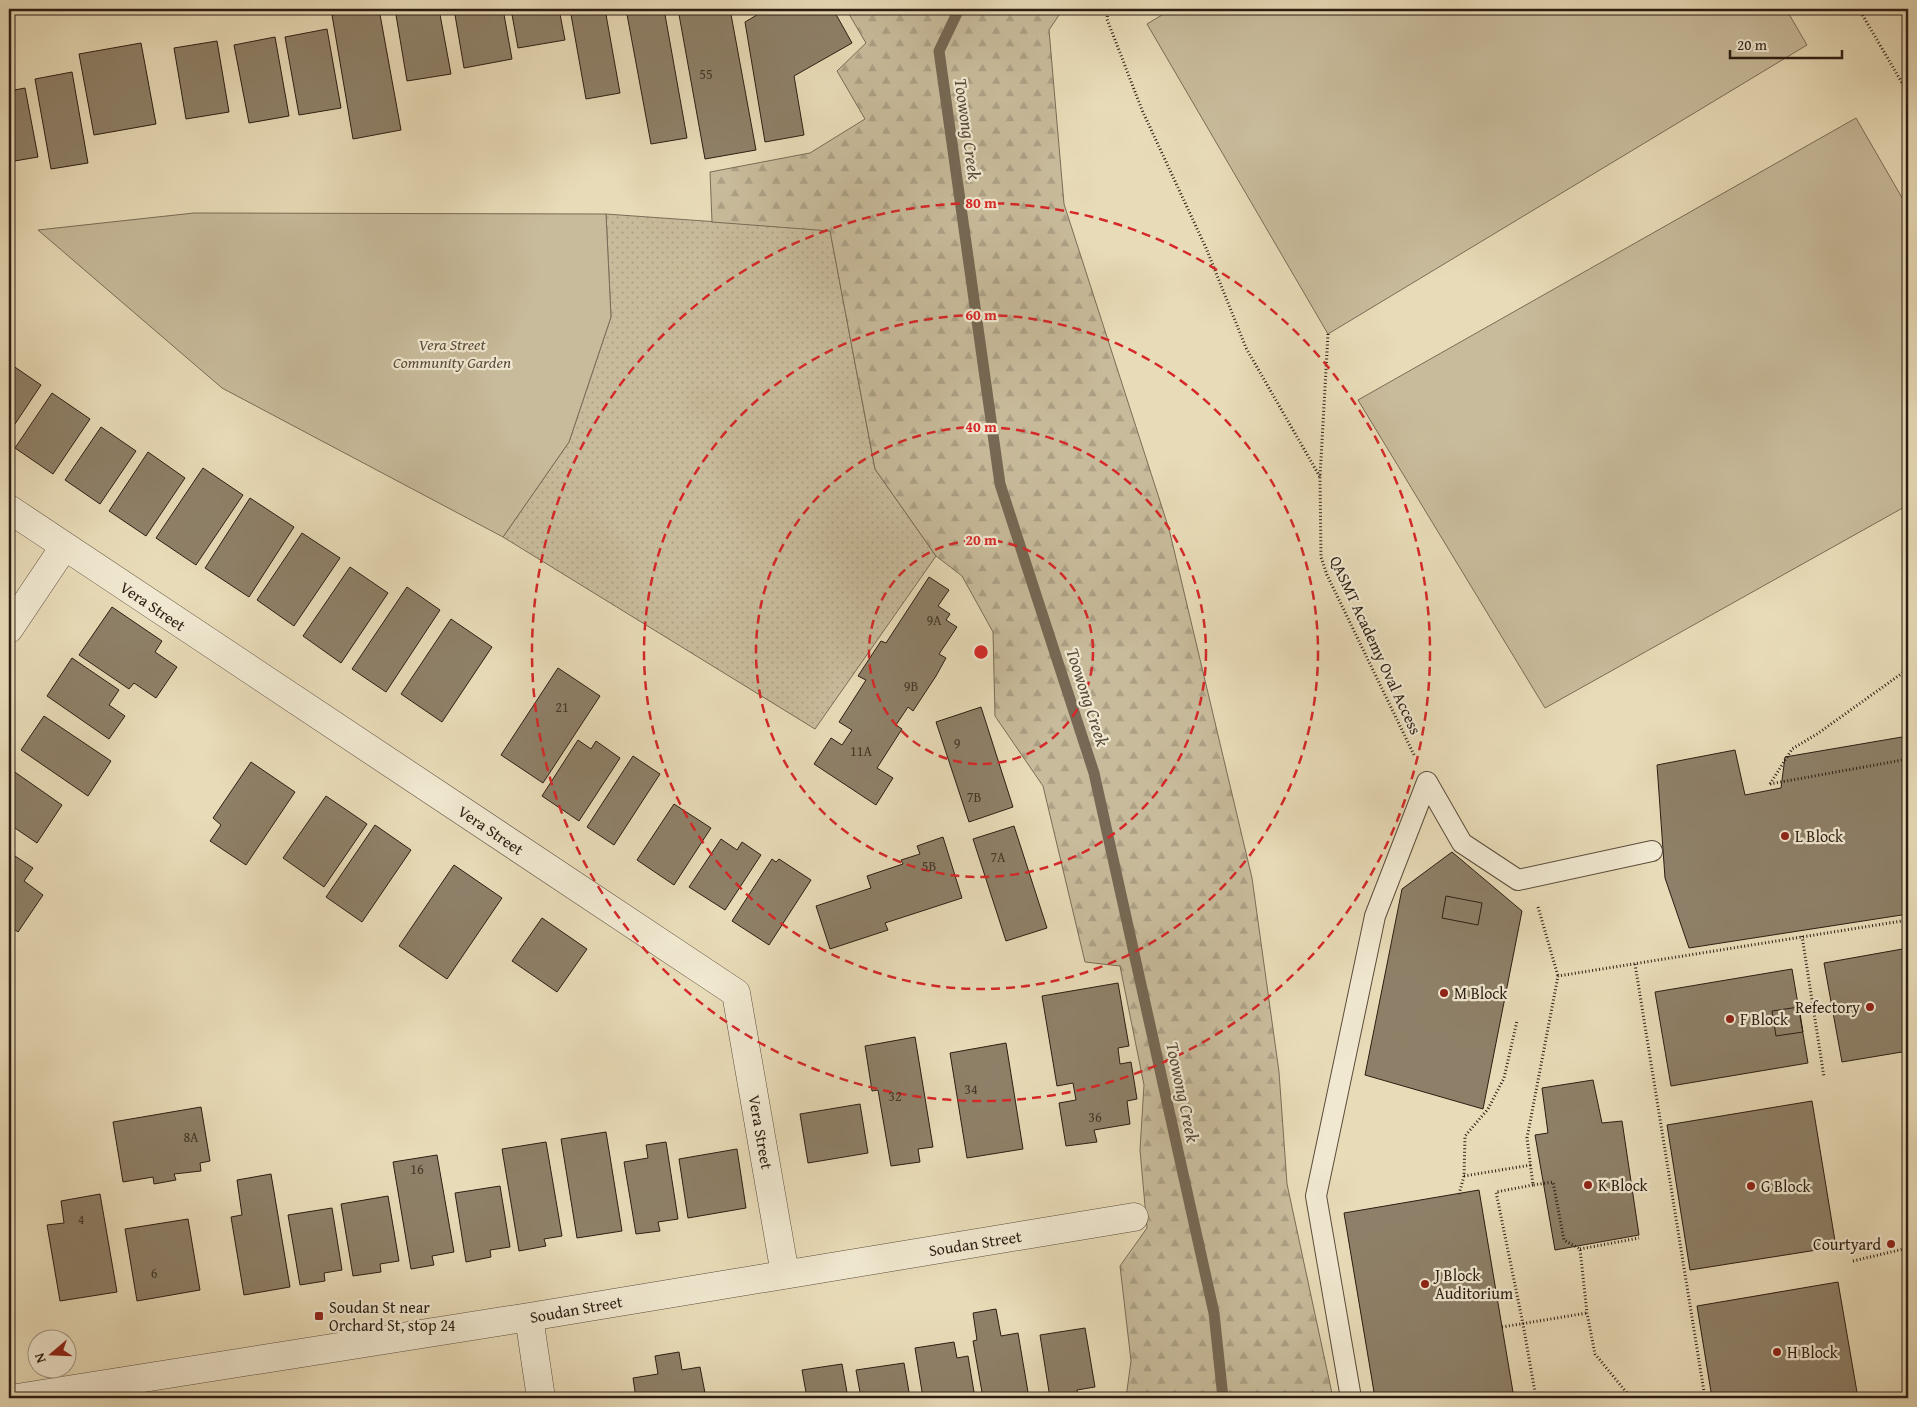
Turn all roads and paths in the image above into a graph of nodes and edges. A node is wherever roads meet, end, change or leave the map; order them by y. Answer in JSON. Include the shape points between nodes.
{"nodes":[{"id":1,"x":1108,"y":9,"type":"edge"},
{"id":2,"x":1859,"y":9,"type":"edge"},
{"id":3,"x":1908,"y":93,"type":"edge"},
{"id":4,"x":1328,"y":334,"type":"dead end"},
{"id":5,"x":1320,"y":477,"type":"junction"},
{"id":6,"x":9,"y":509,"type":"edge"},
{"id":7,"x":64,"y":547,"type":"junction"},
{"id":8,"x":9,"y":629,"type":"edge"},
{"id":9,"x":1908,"y":669,"type":"edge"},
{"id":10,"x":1908,"y":759,"type":"edge"},
{"id":11,"x":1427,"y":782,"type":"junction"},
{"id":12,"x":1652,"y":851,"type":"dead end"},
{"id":13,"x":1539,"y":908,"type":"dead end"},
{"id":14,"x":1908,"y":920,"type":"edge"},
{"id":15,"x":1802,"y":936,"type":"junction"},
{"id":16,"x":1635,"y":964,"type":"junction"},
{"id":17,"x":1558,"y":976,"type":"junction"},
{"id":18,"x":1517,"y":1021,"type":"dead end"},
{"id":19,"x":1824,"y":1077,"type":"dead end"},
{"id":20,"x":1530,"y":1165,"type":"junction"},
{"id":21,"x":1464,"y":1176,"type":"junction"},
{"id":22,"x":1533,"y":1185,"type":"junction"},
{"id":23,"x":1459,"y":1194,"type":"dead end"},
{"id":24,"x":1134,"y":1217,"type":"dead end"},
{"id":25,"x":1639,"y":1238,"type":"dead end"},
{"id":26,"x":1908,"y":1248,"type":"edge"},
{"id":27,"x":1580,"y":1250,"type":"junction"},
{"id":28,"x":1853,"y":1261,"type":"dead end"},
{"id":29,"x":785,"y":1274,"type":"junction"},
{"id":30,"x":1587,"y":1313,"type":"junction"},
{"id":31,"x":529,"y":1318,"type":"junction"},
{"id":32,"x":1523,"y":1324,"type":"junction"},
{"id":33,"x":1502,"y":1327,"type":"dead end"},
{"id":34,"x":17,"y":1398,"type":"edge"},
{"id":35,"x":541,"y":1398,"type":"edge"},
{"id":36,"x":1351,"y":1398,"type":"edge"},
{"id":37,"x":1536,"y":1398,"type":"edge"},
{"id":38,"x":1631,"y":1398,"type":"edge"},
{"id":39,"x":1705,"y":1398,"type":"edge"}],
"edges":[{"from":1,"to":5,"type":"path","via":[[1107,19],[1142,110],[1206,248],[1246,348]]},
{"from":2,"to":3,"type":"path"},
{"from":4,"to":5,"type":"path","name":"QASMT Academy Oval Access"},
{"from":5,"to":11,"type":"path","name":"QASMT Academy Oval Access","via":[[1320,557]]},
{"from":6,"to":7,"type":"street","name":"Vera Street"},
{"from":7,"to":8,"type":"street"},
{"from":7,"to":29,"type":"street","name":"Vera Street","via":[[736,993]]},
{"from":9,"to":10,"type":"path","via":[[1792,749],[1770,784]]},
{"from":11,"to":12,"type":"lane","via":[[1462,843],[1518,880]]},
{"from":11,"to":36,"type":"lane","via":[[1374,916],[1316,1196]]},
{"from":13,"to":17,"type":"path"},
{"from":14,"to":15,"type":"path"},
{"from":15,"to":16,"type":"path"},
{"from":15,"to":19,"type":"path"},
{"from":16,"to":17,"type":"path"},
{"from":16,"to":39,"type":"path"},
{"from":17,"to":20,"type":"path","via":[[1526,1138]]},
{"from":18,"to":21,"type":"path","via":[[1504,1078],[1488,1109],[1465,1136]]},
{"from":20,"to":21,"type":"path"},
{"from":20,"to":22,"type":"path"},
{"from":21,"to":23,"type":"path"},
{"from":22,"to":27,"type":"path","via":[[1553,1182],[1564,1240]]},
{"from":22,"to":32,"type":"path","via":[[1496,1192]]},
{"from":24,"to":29,"type":"street","name":"Soudan Street"},
{"from":25,"to":27,"type":"path"},
{"from":26,"to":28,"type":"path"},
{"from":27,"to":30,"type":"path"},
{"from":29,"to":31,"type":"street","name":"Soudan Street"},
{"from":30,"to":32,"type":"path"},
{"from":30,"to":38,"type":"path","via":[[1595,1354]]},
{"from":31,"to":34,"type":"street","name":"Soudan Street"},
{"from":31,"to":35,"type":"street"},
{"from":32,"to":33,"type":"path"},
{"from":32,"to":37,"type":"path"}]}
